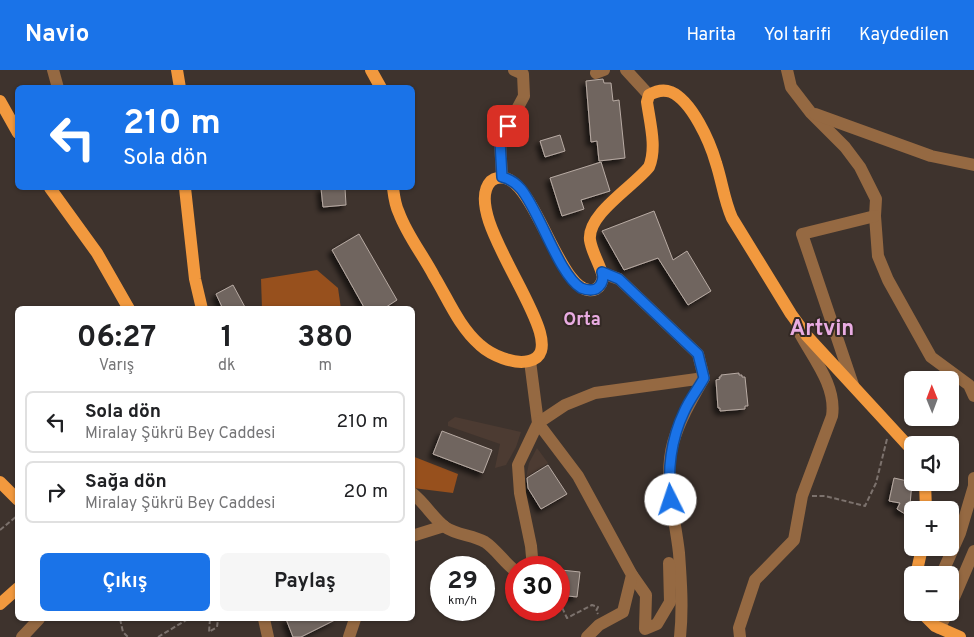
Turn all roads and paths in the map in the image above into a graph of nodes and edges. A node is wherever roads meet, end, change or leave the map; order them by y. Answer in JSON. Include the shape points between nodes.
{"nodes":[{"id":1,"x":53,"y":70,"type":"edge"},
{"id":2,"x":177,"y":70,"type":"edge"},
{"id":3,"x":371,"y":70,"type":"edge"},
{"id":4,"x":514,"y":70,"type":"edge"},
{"id":5,"x":626,"y":70,"type":"edge"},
{"id":6,"x":787,"y":70,"type":"edge"},
{"id":7,"x":57,"y":85,"type":"edge"},
{"id":8,"x":180,"y":85,"type":"edge"},
{"id":9,"x":379,"y":85,"type":"edge"},
{"id":10,"x":649,"y":95,"type":"junction"},
{"id":11,"x":0,"y":102,"type":"edge"},
{"id":12,"x":810,"y":113,"type":"junction"},
{"id":13,"x":15,"y":128,"type":"edge"},
{"id":14,"x":974,"y":165,"type":"edge"},
{"id":15,"x":502,"y":177,"type":"junction"},
{"id":16,"x":51,"y":190,"type":"edge"},
{"id":17,"x":185,"y":190,"type":"edge"},
{"id":18,"x":393,"y":190,"type":"edge"},
{"id":19,"x":875,"y":216,"type":"junction"},
{"id":20,"x":602,"y":272,"type":"junction"},
{"id":21,"x":127,"y":306,"type":"edge"},
{"id":22,"x":201,"y":306,"type":"edge"},
{"id":23,"x":791,"y":314,"type":"junction"},
{"id":24,"x":530,"y":361,"type":"junction"},
{"id":25,"x":704,"y":378,"type":"junction"},
{"id":26,"x":853,"y":385,"type":"junction"},
{"id":27,"x":974,"y":396,"type":"edge"},
{"id":28,"x":538,"y":423,"type":"junction"},
{"id":29,"x":890,"y":425,"type":"junction"},
{"id":30,"x":904,"y":441,"type":"edge"},
{"id":31,"x":974,"y":478,"type":"edge"},
{"id":32,"x":0,"y":482,"type":"edge"},
{"id":33,"x":415,"y":495,"type":"edge"},
{"id":34,"x":802,"y":496,"type":"junction"},
{"id":35,"x":15,"y":497,"type":"edge"},
{"id":36,"x":15,"y":518,"type":"edge"},
{"id":37,"x":444,"y":526,"type":"junction"},
{"id":38,"x":0,"y":530,"type":"edge"},
{"id":39,"x":415,"y":535,"type":"edge"},
{"id":40,"x":974,"y":551,"type":"edge"},
{"id":41,"x":532,"y":556,"type":"edge"},
{"id":42,"x":505,"y":561,"type":"edge"},
{"id":43,"x":669,"y":563,"type":"dead end"},
{"id":44,"x":945,"y":566,"type":"edge"},
{"id":45,"x":632,"y":575,"type":"junction"},
{"id":46,"x":959,"y":586,"type":"edge"},
{"id":47,"x":15,"y":591,"type":"edge"},
{"id":48,"x":0,"y":604,"type":"edge"},
{"id":49,"x":570,"y":617,"type":"edge"},
{"id":50,"x":37,"y":621,"type":"edge"},
{"id":51,"x":120,"y":621,"type":"edge"},
{"id":52,"x":185,"y":621,"type":"edge"},
{"id":53,"x":210,"y":621,"type":"edge"},
{"id":54,"x":218,"y":621,"type":"edge"},
{"id":55,"x":264,"y":621,"type":"edge"},
{"id":56,"x":354,"y":621,"type":"edge"},
{"id":57,"x":608,"y":621,"type":"junction"},
{"id":58,"x":928,"y":621,"type":"edge"},
{"id":59,"x":943,"y":621,"type":"edge"},
{"id":60,"x":939,"y":628,"type":"junction"},
{"id":61,"x":22,"y":637,"type":"edge"},
{"id":62,"x":128,"y":637,"type":"edge"},
{"id":63,"x":158,"y":637,"type":"edge"},
{"id":64,"x":268,"y":637,"type":"edge"},
{"id":65,"x":349,"y":637,"type":"edge"},
{"id":66,"x":587,"y":637,"type":"edge"},
{"id":67,"x":680,"y":637,"type":"edge"},
{"id":68,"x":740,"y":637,"type":"edge"},
{"id":69,"x":960,"y":637,"type":"edge"}],
"edges":[{"from":1,"to":7,"type":"street"},
{"from":2,"to":8,"type":"main road"},
{"from":3,"to":9,"type":"main road"},
{"from":4,"to":15,"type":"street","via":[[523,74],[524,96],[500,141]]},
{"from":5,"to":10,"type":"street"},
{"from":6,"to":12,"type":"street","via":[[791,87]]},
{"from":10,"to":20,"type":"main road","via":[[653,151],[649,167],[599,214],[592,225],[590,242]]},
{"from":10,"to":23,"type":"main road","via":[[657,91],[672,93],[689,109],[712,150],[732,218]]},
{"from":11,"to":13,"type":"main road"},
{"from":12,"to":14,"type":"street","via":[[931,156]]},
{"from":12,"to":19,"type":"street","via":[[845,147],[860,167],[876,199]]},
{"from":15,"to":20,"type":"main road","via":[[515,183],[527,198],[562,264],[577,285],[582,289],[599,287]]},
{"from":15,"to":24,"type":"main road","via":[[487,187],[484,208],[540,329],[542,348]]},
{"from":16,"to":21,"type":"main road","via":[[101,260]]},
{"from":17,"to":22,"type":"main road","via":[[195,279]]},
{"from":18,"to":24,"type":"main road","via":[[398,213],[463,326],[490,352],[514,360]]},
{"from":19,"to":26,"type":"street","via":[[802,234]]},
{"from":19,"to":27,"type":"street","via":[[878,256],[888,280],[931,357],[969,385]]},
{"from":20,"to":25,"type":"street","via":[[619,279],[698,354]]},
{"from":23,"to":26,"type":"main road"},
{"from":23,"to":34,"type":"street","via":[[827,381],[834,406]]},
{"from":24,"to":28,"type":"street"},
{"from":25,"to":28,"type":"street","via":[[595,393],[565,405]]},
{"from":25,"to":67,"type":"street","via":[[684,411],[673,444],[668,483],[679,553]]},
{"from":26,"to":29,"type":"main road"},
{"from":28,"to":41,"type":"street","via":[[518,465]]},
{"from":28,"to":45,"type":"street","via":[[578,476]]},
{"from":29,"to":30,"type":"main road"},
{"from":29,"to":34,"type":"path","via":[[876,484],[865,506],[825,496]]},
{"from":31,"to":44,"type":"street","via":[[960,533]]},
{"from":32,"to":35,"type":"main road"},
{"from":33,"to":37,"type":"street"},
{"from":34,"to":68,"type":"street","via":[[794,540],[755,580],[739,628]]},
{"from":36,"to":38,"type":"path"},
{"from":37,"to":39,"type":"street"},
{"from":37,"to":42,"type":"street","via":[[484,542]]},
{"from":40,"to":46,"type":"street"},
{"from":43,"to":45,"type":"street","via":[[670,602],[658,624],[645,629],[646,595]]},
{"from":45,"to":57,"type":"street","via":[[622,612]]},
{"from":47,"to":48,"type":"main road"},
{"from":49,"to":57,"type":"path","via":[[592,606],[598,607],[598,616]]},
{"from":50,"to":61,"type":"street"},
{"from":51,"to":62,"type":"path"},
{"from":52,"to":63,"type":"path"},
{"from":53,"to":54,"type":"path","via":[[209,632],[217,627]]},
{"from":55,"to":64,"type":"street"},
{"from":56,"to":65,"type":"street"},
{"from":57,"to":66,"type":"street"},
{"from":58,"to":60,"type":"main road"},
{"from":59,"to":60,"type":"street"},
{"from":60,"to":69,"type":"main road"}]}
